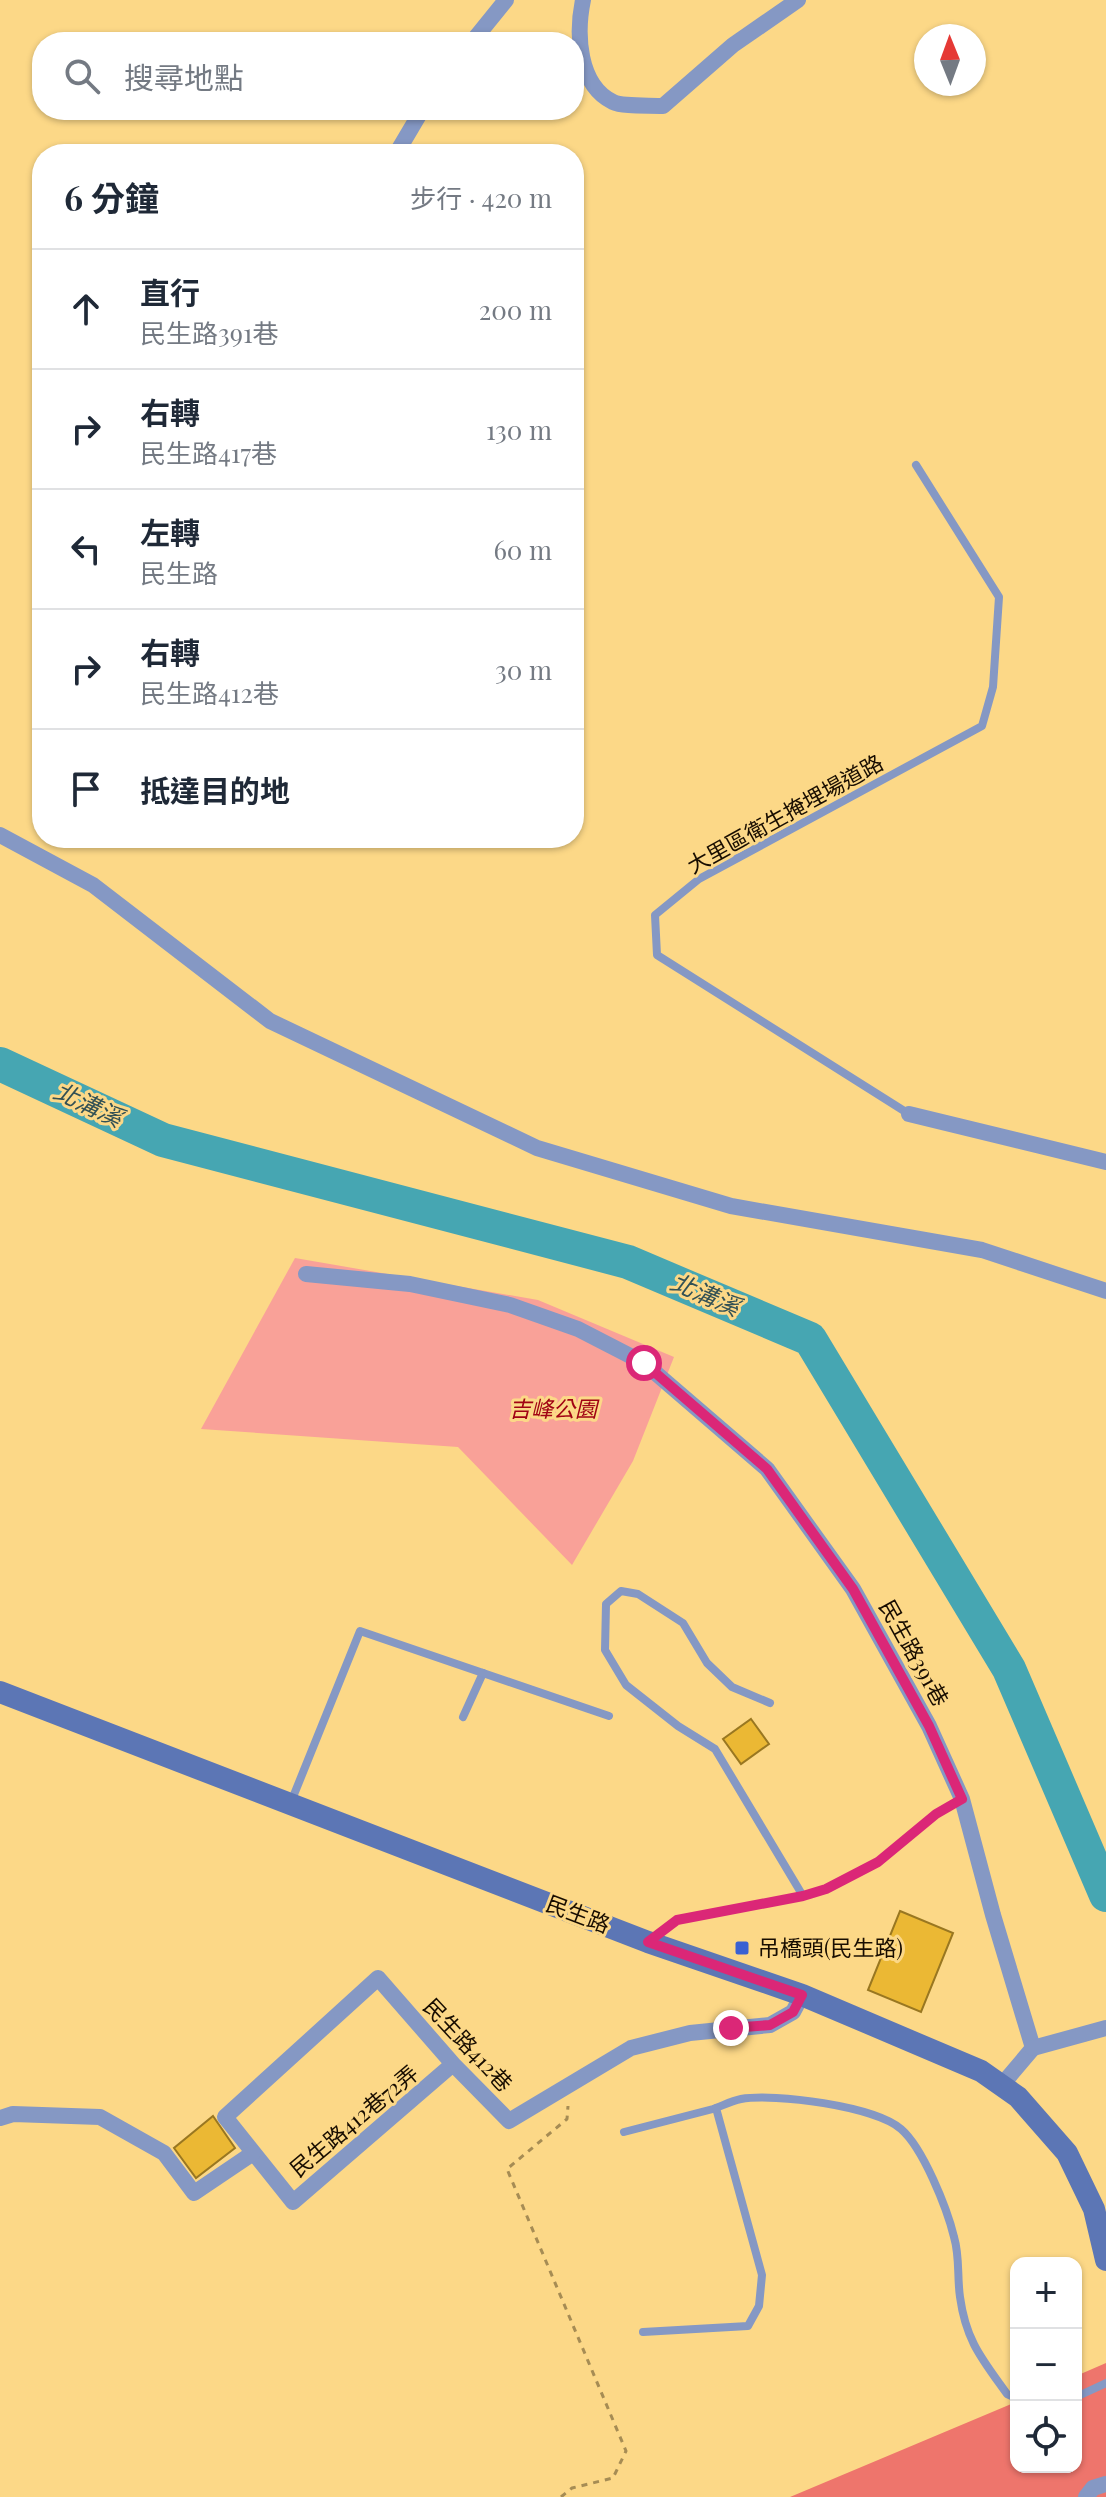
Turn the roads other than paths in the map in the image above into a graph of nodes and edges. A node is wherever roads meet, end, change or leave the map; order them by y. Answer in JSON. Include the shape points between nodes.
{"nodes":[{"id":1,"x":506,"y":0,"type":"edge"},
{"id":2,"x":583,"y":0,"type":"edge"},
{"id":3,"x":798,"y":0,"type":"edge"},
{"id":4,"x":480,"y":32,"type":"edge"},
{"id":5,"x":581,"y":32,"type":"edge"},
{"id":6,"x":584,"y":64,"type":"edge"},
{"id":7,"x":416,"y":120,"type":"edge"},
{"id":8,"x":402,"y":144,"type":"edge"},
{"id":9,"x":916,"y":465,"type":"dead end"},
{"id":10,"x":0,"y":835,"type":"edge"},
{"id":11,"x":909,"y":1114,"type":"joint"},
{"id":12,"x":1106,"y":1162,"type":"edge"},
{"id":13,"x":306,"y":1274,"type":"dead end"},
{"id":14,"x":1106,"y":1291,"type":"edge"},
{"id":15,"x":483,"y":1673,"type":"junction"},
{"id":16,"x":0,"y":1692,"type":"edge"},
{"id":17,"x":770,"y":1703,"type":"dead end"},
{"id":18,"x":609,"y":1716,"type":"dead end"},
{"id":19,"x":463,"y":1717,"type":"dead end"},
{"id":20,"x":962,"y":1799,"type":"junction"},
{"id":21,"x":290,"y":1803,"type":"junction"},
{"id":22,"x":803,"y":1896,"type":"junction"},
{"id":23,"x":648,"y":1942,"type":"junction"},
{"id":24,"x":802,"y":1995,"type":"junction"},
{"id":25,"x":1098,"y":2030,"type":"edge"},
{"id":26,"x":1033,"y":2048,"type":"junction"},
{"id":27,"x":453,"y":2064,"type":"junction"},
{"id":28,"x":1001,"y":2086,"type":"junction"},
{"id":29,"x":716,"y":2108,"type":"junction"},
{"id":30,"x":225,"y":2117,"type":"joint"},
{"id":31,"x":0,"y":2118,"type":"edge"},
{"id":32,"x":624,"y":2132,"type":"dead end"},
{"id":33,"x":253,"y":2153,"type":"junction"},
{"id":34,"x":1106,"y":2260,"type":"edge"},
{"id":35,"x":643,"y":2332,"type":"dead end"},
{"id":36,"x":1106,"y":2383,"type":"edge"},
{"id":37,"x":1082,"y":2394,"type":"edge"},
{"id":38,"x":1010,"y":2395,"type":"edge"},
{"id":39,"x":1106,"y":2484,"type":"edge"},
{"id":40,"x":1086,"y":2497,"type":"edge"}],
"edges":[{"from":1,"to":4,"type":"street"},
{"from":2,"to":5,"type":"street"},
{"from":3,"to":6,"type":"street","via":[[733,45],[663,106],[614,103],[589,81]]},
{"from":7,"to":8,"type":"street"},
{"from":9,"to":11,"type":"lane","name":"大里區衛生掩埋場道路","via":[[999,597],[993,687],[982,726],[699,879],[655,915],[657,955]]},
{"from":10,"to":14,"type":"street","via":[[93,885],[270,1021],[537,1148],[731,1206],[982,1250]]},
{"from":11,"to":12,"type":"street"},
{"from":13,"to":20,"type":"street","name":"民生路391巷","via":[[410,1284],[510,1305],[578,1329],[644,1363],[767,1469],[853,1589],[929,1726]]},
{"from":15,"to":18,"type":"lane"},
{"from":15,"to":19,"type":"lane"},
{"from":15,"to":21,"type":"lane","via":[[360,1631]]},
{"from":16,"to":21,"type":"street","name":"民生路"},
{"from":17,"to":22,"type":"lane","via":[[732,1687],[707,1663],[683,1623],[638,1594],[621,1591],[606,1604],[605,1650],[626,1685],[715,1749]]},
{"from":20,"to":22,"type":"lane","via":[[878,1862]]},
{"from":20,"to":26,"type":"street","name":"民生路391巷"},
{"from":21,"to":23,"type":"street","name":"民生路"},
{"from":22,"to":23,"type":"lane","via":[[677,1920]]},
{"from":23,"to":24,"type":"street","name":"民生路"},
{"from":24,"to":27,"type":"street","name":"民生路412巷","via":[[793,2012],[770,2025],[690,2033],[631,2048],[509,2121]]},
{"from":24,"to":28,"type":"street","name":"民生路","via":[[981,2071]]},
{"from":25,"to":26,"type":"street"},
{"from":26,"to":28,"type":"street"},
{"from":27,"to":30,"type":"street","name":"民生路412巷","via":[[378,1978]]},
{"from":27,"to":33,"type":"street","name":"民生路412巷72弄","via":[[293,2202]]},
{"from":28,"to":34,"type":"street","name":"民生路","via":[[1018,2097],[1067,2153],[1094,2209]]},
{"from":29,"to":32,"type":"lane"},
{"from":29,"to":35,"type":"lane","via":[[762,2275],[759,2306],[748,2326]]},
{"from":29,"to":38,"type":"lane","via":[[765,2097],[819,2102],[901,2128],[934,2182],[954,2236],[959,2296],[970,2342]]},
{"from":30,"to":33,"type":"street","name":"民生路412巷72弄"},
{"from":31,"to":33,"type":"street","via":[[100,2117],[164,2153],[194,2193]]},
{"from":36,"to":37,"type":"lane"},
{"from":39,"to":40,"type":"street"}]}
